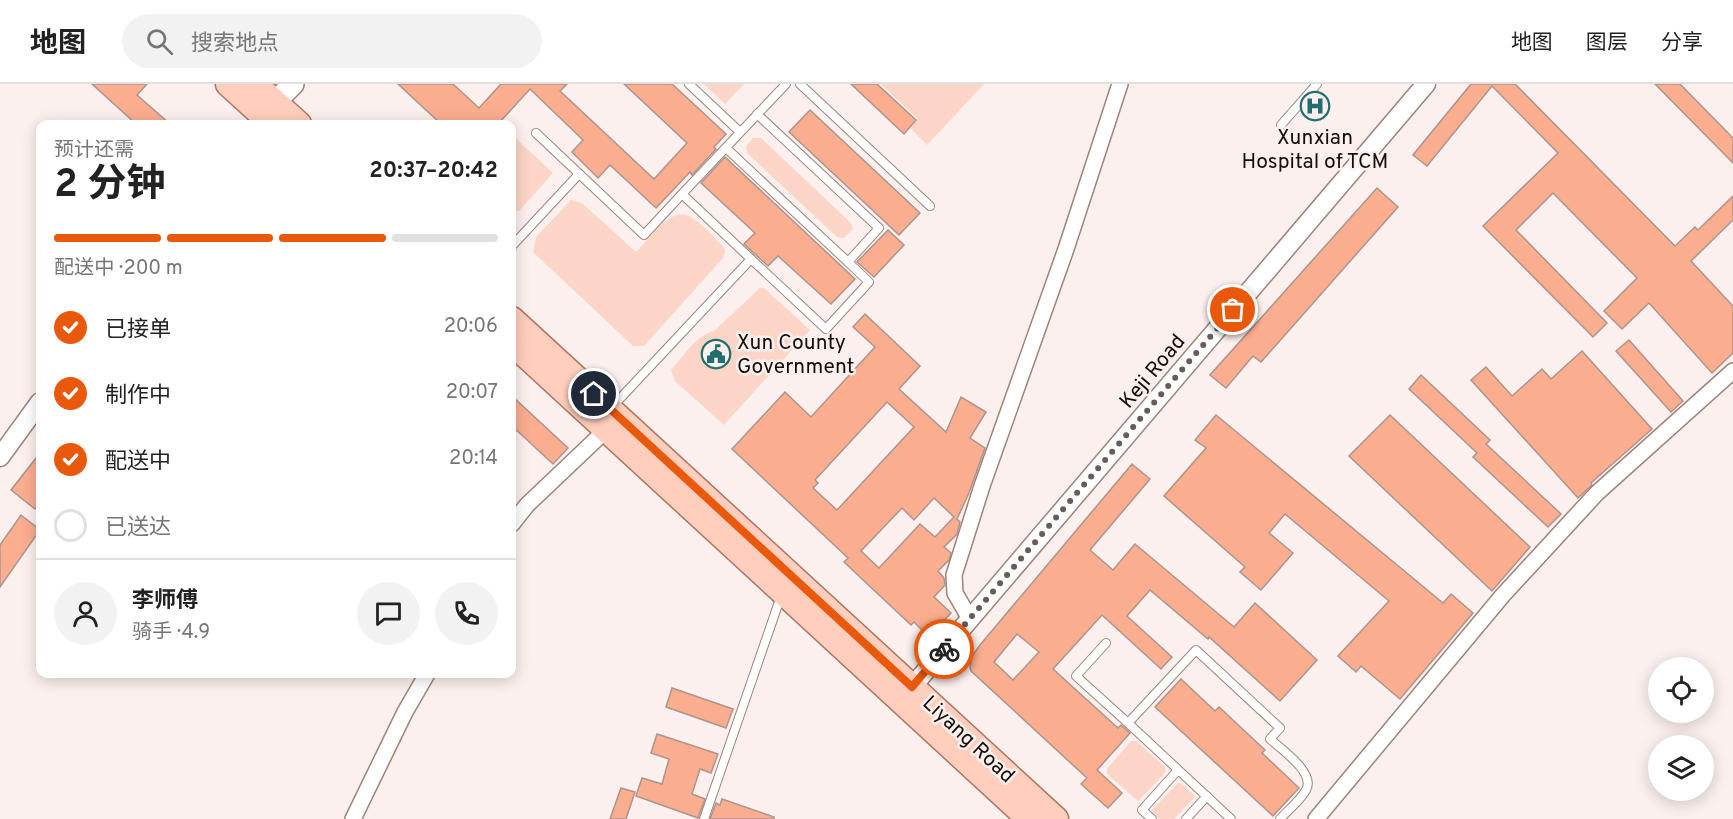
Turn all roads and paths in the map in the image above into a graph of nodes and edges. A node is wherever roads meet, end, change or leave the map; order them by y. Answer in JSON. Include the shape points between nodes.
{"nodes":[{"id":1,"x":228,"y":84,"type":"edge"},
{"id":2,"x":255,"y":84,"type":"edge"},
{"id":3,"x":293,"y":84,"type":"edge"},
{"id":4,"x":689,"y":84,"type":"edge"},
{"id":5,"x":786,"y":84,"type":"edge"},
{"id":6,"x":800,"y":84,"type":"edge"},
{"id":7,"x":1120,"y":84,"type":"edge"},
{"id":8,"x":1317,"y":84,"type":"edge"},
{"id":9,"x":1419,"y":88,"type":"edge"},
{"id":10,"x":270,"y":110,"type":"edge"},
{"id":11,"x":757,"y":114,"type":"junction"},
{"id":12,"x":291,"y":120,"type":"edge"},
{"id":13,"x":1281,"y":125,"type":"dead end"},
{"id":14,"x":740,"y":132,"type":"junction"},
{"id":15,"x":536,"y":133,"type":"dead end"},
{"id":16,"x":726,"y":148,"type":"junction"},
{"id":17,"x":579,"y":174,"type":"junction"},
{"id":18,"x":682,"y":194,"type":"junction"},
{"id":19,"x":930,"y":206,"type":"dead end"},
{"id":20,"x":516,"y":242,"type":"edge"},
{"id":21,"x":751,"y":259,"type":"junction"},
{"id":22,"x":848,"y":262,"type":"junction"},
{"id":23,"x":516,"y":323,"type":"edge"},
{"id":24,"x":516,"y":347,"type":"edge"},
{"id":25,"x":1733,"y":371,"type":"edge"},
{"id":26,"x":36,"y":408,"type":"edge"},
{"id":27,"x":608,"y":420,"type":"junction"},
{"id":28,"x":0,"y":457,"type":"edge"},
{"id":29,"x":516,"y":519,"type":"edge"},
{"id":30,"x":783,"y":592,"type":"junction"},
{"id":31,"x":970,"y":619,"type":"junction"},
{"id":32,"x":1106,"y":644,"type":"dead end"},
{"id":33,"x":424,"y":678,"type":"edge"},
{"id":34,"x":912,"y":687,"type":"junction"},
{"id":35,"x":1128,"y":723,"type":"junction"},
{"id":36,"x":1178,"y":770,"type":"junction"},
{"id":37,"x":1207,"y":796,"type":"junction"},
{"id":38,"x":1146,"y":817,"type":"edge"},
{"id":39,"x":353,"y":819,"type":"edge"},
{"id":40,"x":704,"y":819,"type":"edge"},
{"id":41,"x":1029,"y":819,"type":"edge"},
{"id":42,"x":1056,"y":819,"type":"edge"},
{"id":43,"x":1186,"y":819,"type":"edge"},
{"id":44,"x":1231,"y":819,"type":"edge"},
{"id":45,"x":1280,"y":819,"type":"edge"},
{"id":46,"x":1316,"y":819,"type":"edge"}],
"edges":[{"from":1,"to":10,"type":"main road"},
{"from":2,"to":10,"type":"main road"},
{"from":3,"to":10,"type":"main road"},
{"from":4,"to":14,"type":"lane"},
{"from":5,"to":11,"type":"lane"},
{"from":6,"to":19,"type":"lane"},
{"from":7,"to":31,"type":"street","via":[[954,575],[955,593]]},
{"from":8,"to":13,"type":"lane"},
{"from":9,"to":31,"type":"street","name":"Keji Road"},
{"from":10,"to":12,"type":"main road"},
{"from":11,"to":14,"type":"lane"},
{"from":11,"to":22,"type":"lane","via":[[879,228]]},
{"from":14,"to":16,"type":"lane"},
{"from":15,"to":17,"type":"lane"},
{"from":16,"to":18,"type":"lane"},
{"from":16,"to":22,"type":"lane"},
{"from":17,"to":18,"type":"lane","via":[[644,235]]},
{"from":17,"to":20,"type":"lane"},
{"from":18,"to":21,"type":"lane"},
{"from":21,"to":22,"type":"lane","via":[[826,328],[869,282]]},
{"from":21,"to":27,"type":"lane"},
{"from":23,"to":27,"type":"main road","name":"Liyang Road"},
{"from":24,"to":27,"type":"main road","name":"Liyang Road"},
{"from":25,"to":46,"type":"street","via":[[1597,493],[1503,595]]},
{"from":26,"to":28,"type":"street"},
{"from":27,"to":29,"type":"street"},
{"from":27,"to":30,"type":"main road","name":"Liyang Road"},
{"from":27,"to":34,"type":"main road","name":"Liyang Road"},
{"from":30,"to":40,"type":"lane"},
{"from":30,"to":41,"type":"main road","name":"Liyang Road"},
{"from":31,"to":34,"type":"street","name":"Keji Road"},
{"from":32,"to":35,"type":"lane","via":[[1076,676]]},
{"from":33,"to":39,"type":"street"},
{"from":34,"to":42,"type":"main road","name":"Liyang Road"},
{"from":35,"to":36,"type":"lane"},
{"from":35,"to":45,"type":"lane","via":[[1196,650],[1280,728],[1270,739],[1308,778],[1306,790]]},
{"from":36,"to":37,"type":"lane"},
{"from":36,"to":38,"type":"lane","via":[[1142,810]]},
{"from":37,"to":43,"type":"lane"},
{"from":37,"to":44,"type":"lane"}]}
